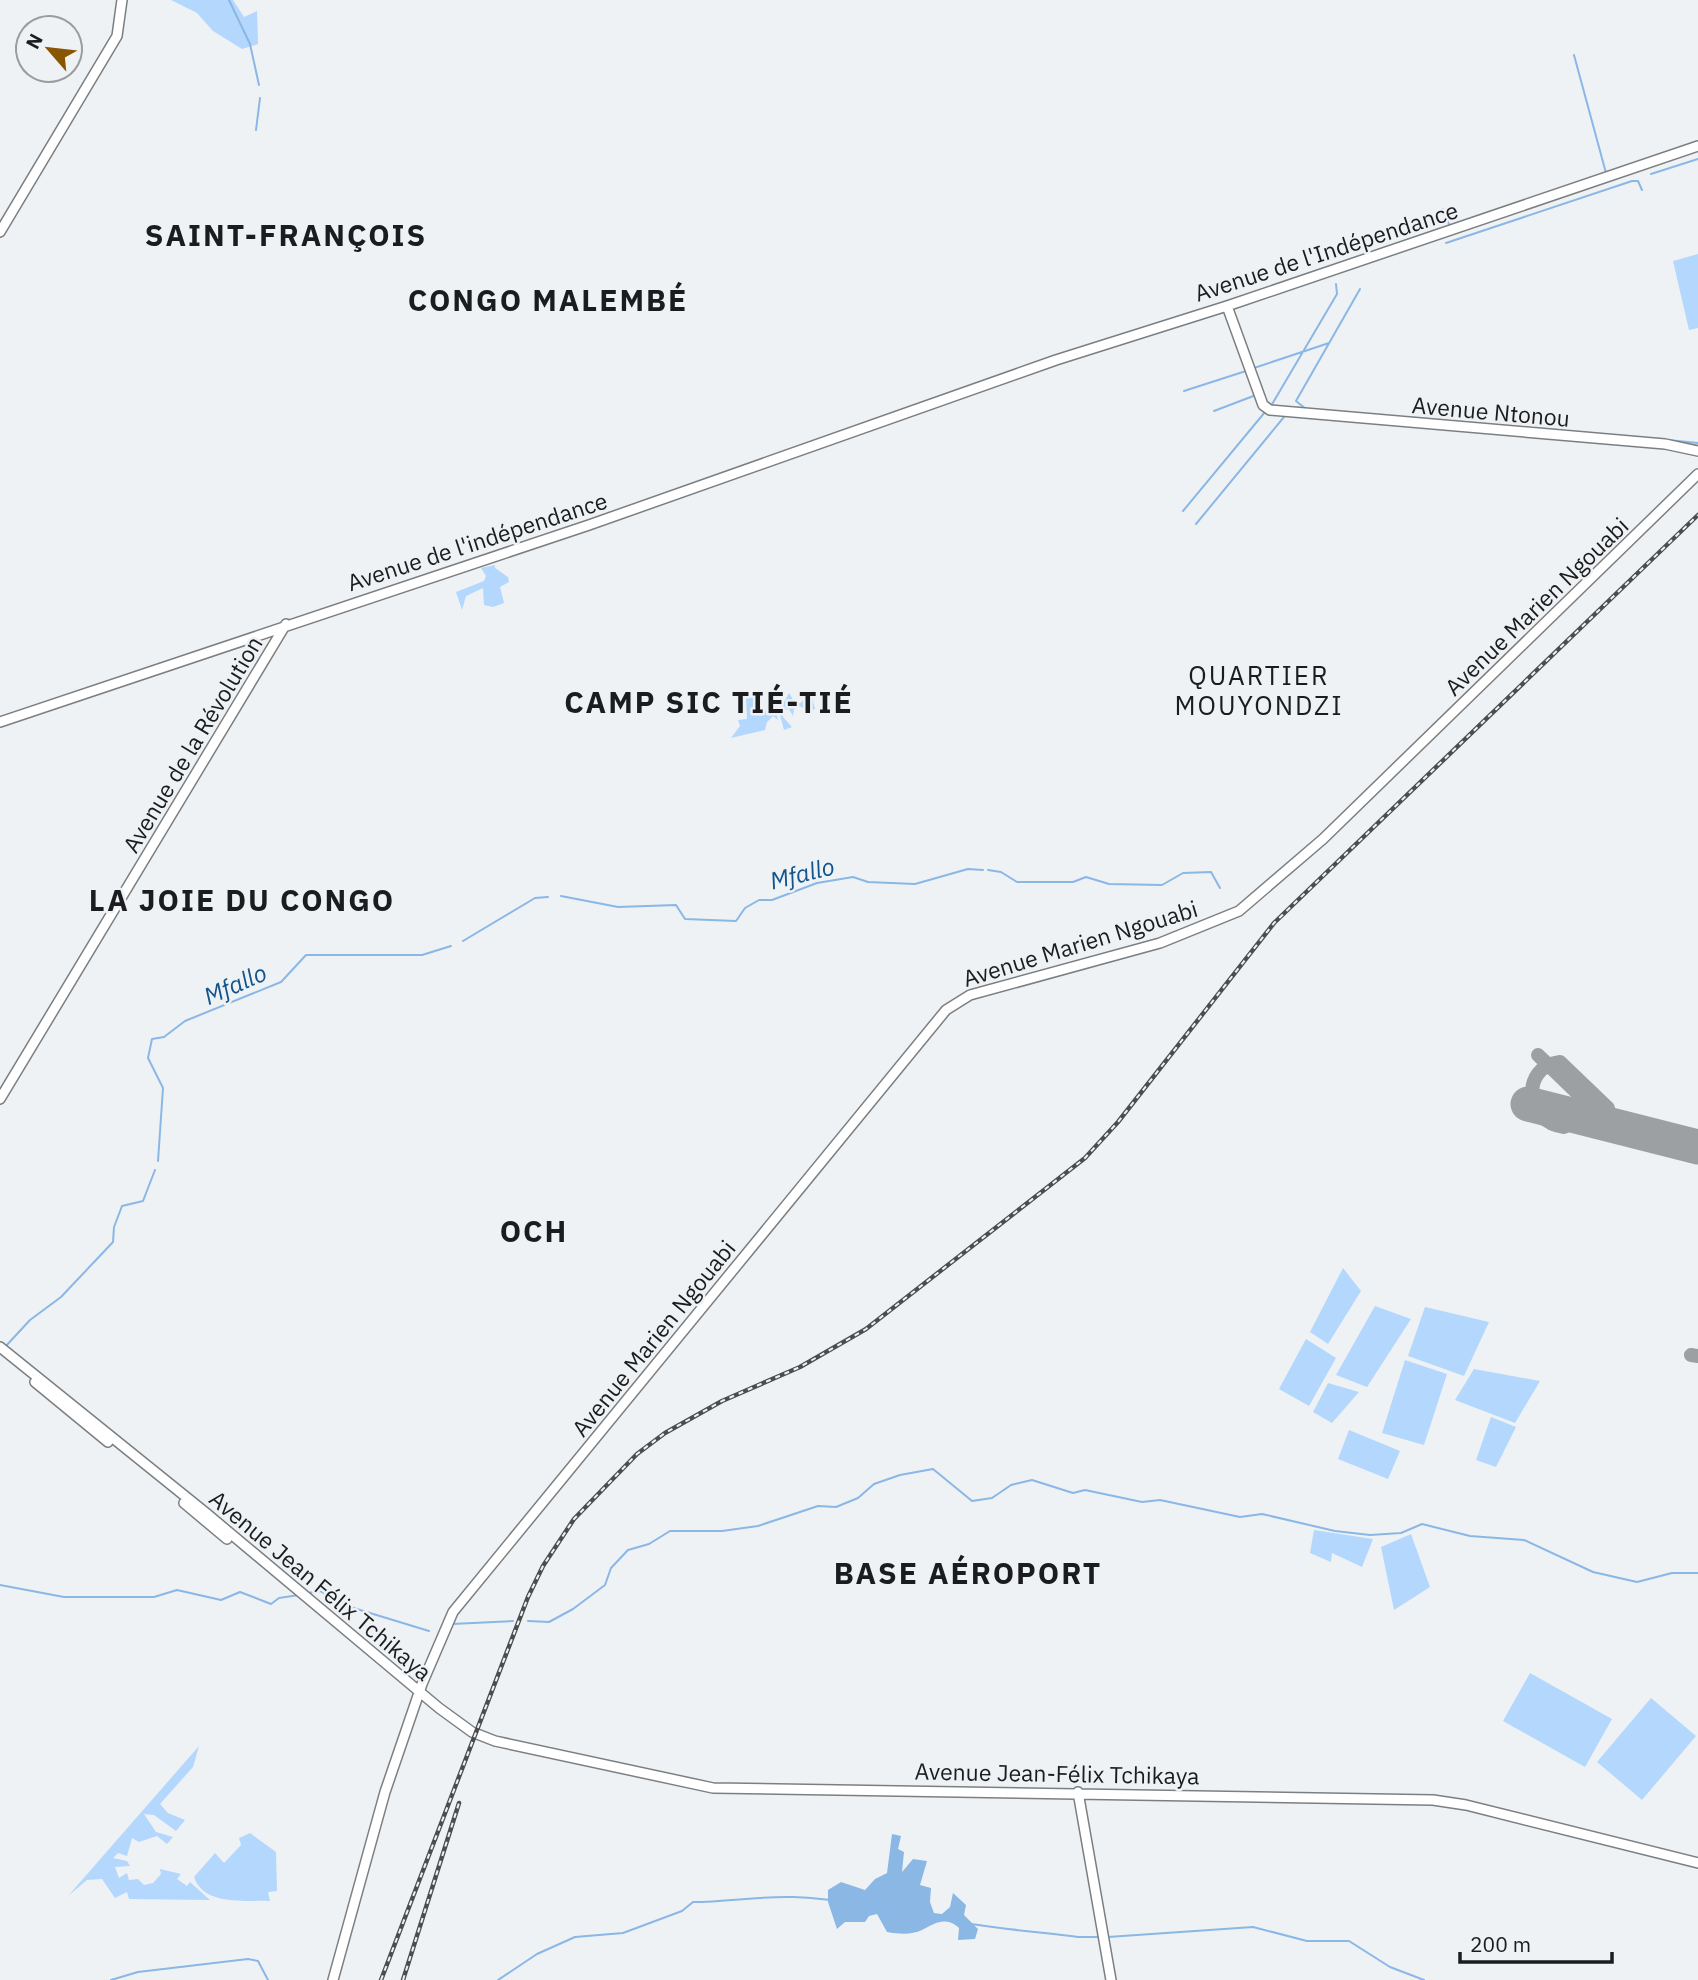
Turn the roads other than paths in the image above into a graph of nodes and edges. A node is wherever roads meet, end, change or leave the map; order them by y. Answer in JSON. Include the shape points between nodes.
{"nodes":[{"id":1,"x":122,"y":0,"type":"edge"},
{"id":2,"x":1698,"y":146,"type":"edge"},
{"id":3,"x":0,"y":232,"type":"edge"},
{"id":4,"x":1227,"y":306,"type":"junction"},
{"id":5,"x":965,"y":392,"type":"joint"},
{"id":6,"x":1698,"y":451,"type":"edge"},
{"id":7,"x":1698,"y":474,"type":"edge"},
{"id":8,"x":284,"y":625,"type":"junction"},
{"id":9,"x":0,"y":722,"type":"edge"},
{"id":10,"x":0,"y":1092,"type":"edge"},
{"id":11,"x":0,"y":1099,"type":"edge"},
{"id":12,"x":0,"y":1347,"type":"edge"},
{"id":13,"x":0,"y":1353,"type":"edge"},
{"id":14,"x":420,"y":1690,"type":"junction"},
{"id":15,"x":1078,"y":1793,"type":"junction"},
{"id":16,"x":1698,"y":1863,"type":"edge"},
{"id":17,"x":333,"y":1980,"type":"edge"},
{"id":18,"x":1111,"y":1980,"type":"edge"}],
"edges":[{"from":1,"to":3,"type":"street","via":[[117,36]]},
{"from":2,"to":4,"type":"street","name":"Avenue de l'Indépendance"},
{"from":4,"to":5,"type":"street","name":"Avenue de l'Indépendance"},
{"from":4,"to":6,"type":"street","name":"Avenue Ntonou","via":[[1263,405],[1280,413],[1652,443]]},
{"from":5,"to":8,"type":"street","name":"Avenue de l'indépendance","via":[[589,525]]},
{"from":7,"to":14,"type":"street","name":"Avenue Marien Ngouabi","via":[[1323,839],[1239,911],[1160,943],[961,998],[946,1010],[460,1602],[445,1625]]},
{"from":8,"to":9,"type":"street","name":"Avenue de l'indépendance"},
{"from":8,"to":10,"type":"street","name":"Avenue de la Révolution"},
{"from":8,"to":11,"type":"street","name":"Avenue de la Révolution"},
{"from":12,"to":14,"type":"street","name":"Avenue Jean Félix Tchikaya"},
{"from":13,"to":14,"type":"street","name":"Avenue Jean Félix Tchikaya"},
{"from":14,"to":15,"type":"street","name":"Avenue Jean-Félix Tchikaya","via":[[454,1720],[489,1739],[713,1788]]},
{"from":14,"to":17,"type":"street","name":"Avenue Marien Ngouabi"},
{"from":15,"to":16,"type":"street","name":"Avenue Jean-Félix Tchikaya","via":[[1433,1800]]},
{"from":15,"to":18,"type":"street"}]}
